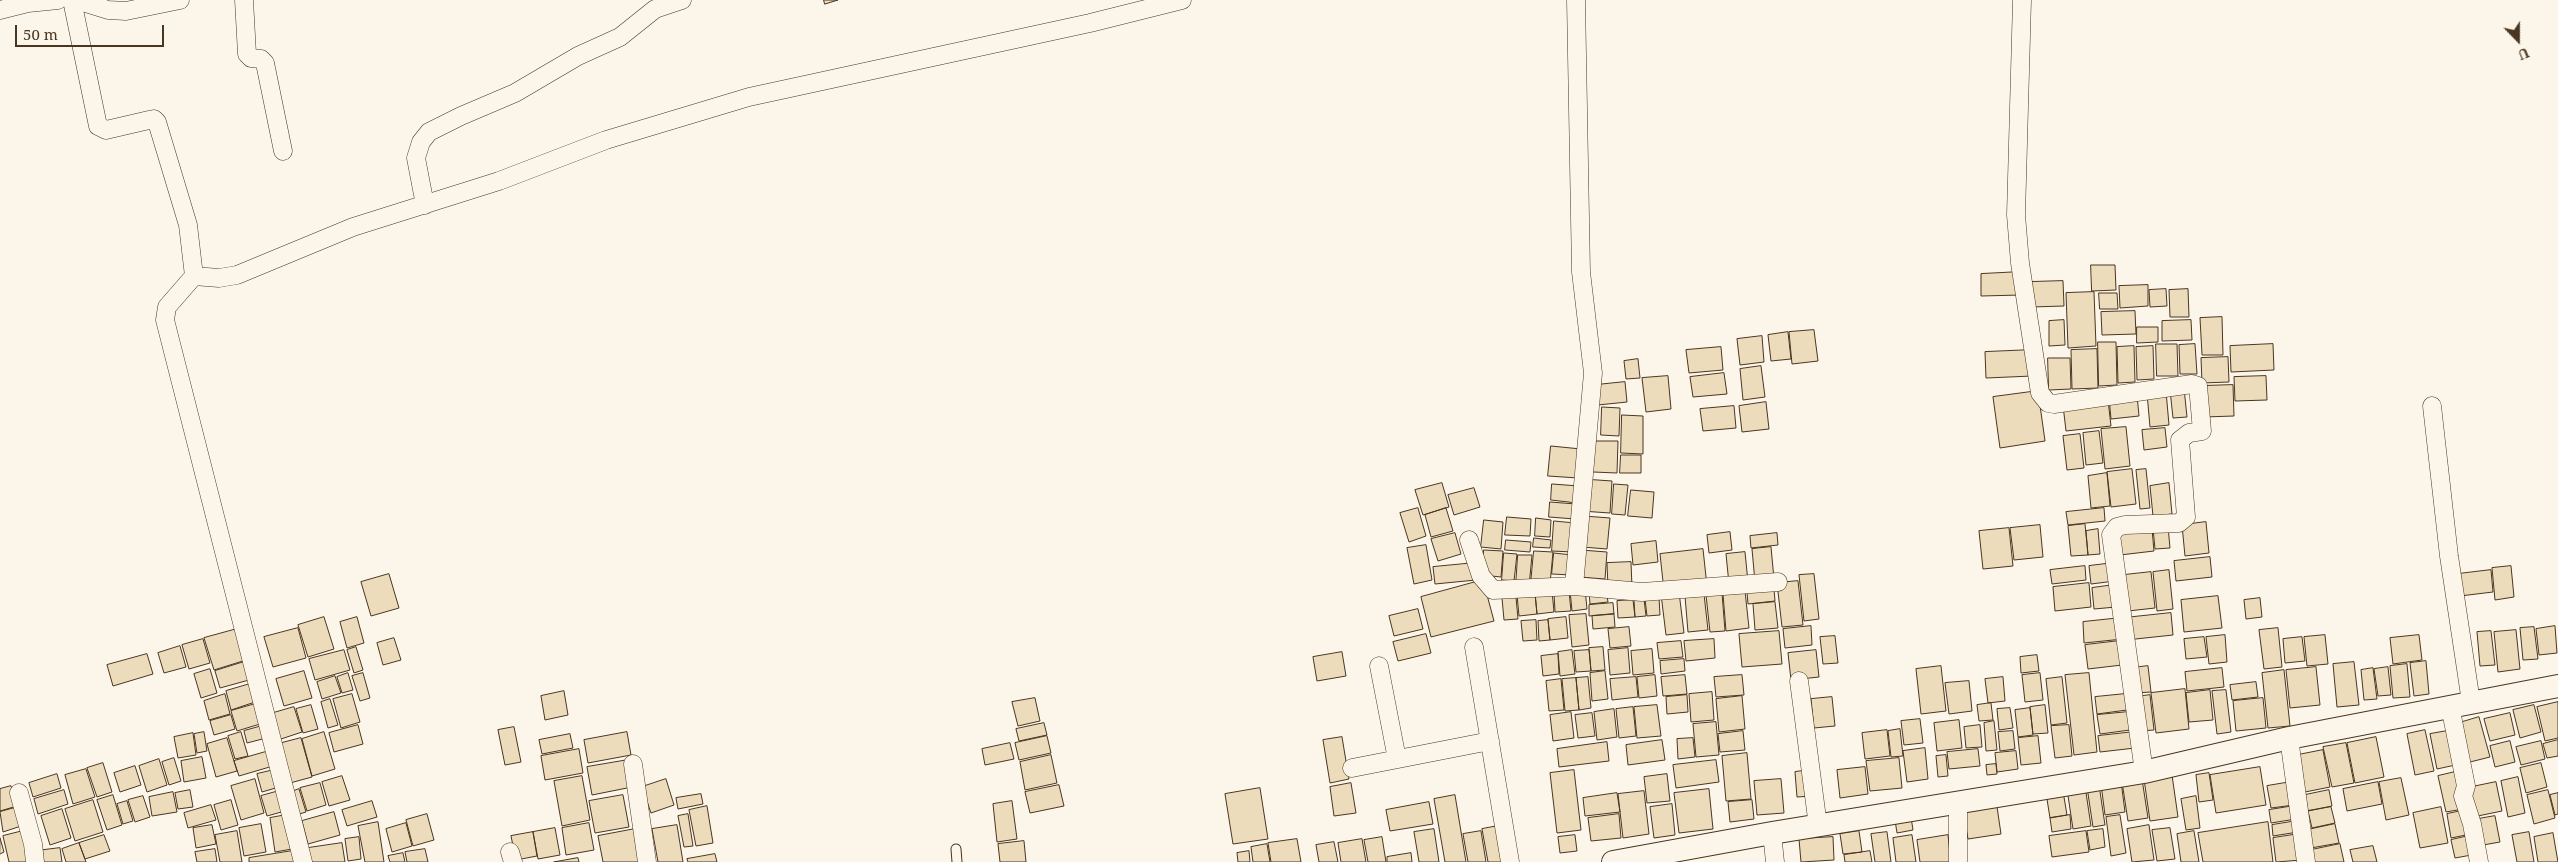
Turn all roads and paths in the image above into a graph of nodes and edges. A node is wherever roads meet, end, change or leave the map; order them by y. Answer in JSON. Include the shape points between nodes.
{"nodes":[{"id":1,"x":58,"y":0,"type":"edge"},
{"id":2,"x":72,"y":0,"type":"edge"},
{"id":3,"x":76,"y":0,"type":"edge"},
{"id":4,"x":180,"y":0,"type":"edge"},
{"id":5,"x":244,"y":0,"type":"edge"},
{"id":6,"x":682,"y":0,"type":"edge"},
{"id":7,"x":1182,"y":0,"type":"edge"},
{"id":8,"x":1576,"y":0,"type":"edge"},
{"id":9,"x":2022,"y":0,"type":"edge"},
{"id":10,"x":0,"y":10,"type":"edge"},
{"id":11,"x":282,"y":151,"type":"dead end"},
{"id":12,"x":425,"y":205,"type":"junction"},
{"id":13,"x":194,"y":276,"type":"junction"},
{"id":14,"x":2432,"y":406,"type":"dead end"},
{"id":15,"x":1469,"y":540,"type":"dead end"},
{"id":16,"x":1778,"y":582,"type":"dead end"},
{"id":17,"x":1574,"y":586,"type":"junction"},
{"id":18,"x":1474,"y":647,"type":"dead end"},
{"id":19,"x":1379,"y":666,"type":"dead end"},
{"id":20,"x":1799,"y":681,"type":"dead end"},
{"id":21,"x":2558,"y":686,"type":"edge"},
{"id":22,"x":2460,"y":704,"type":"junction"},
{"id":23,"x":2289,"y":738,"type":"junction"},
{"id":24,"x":1490,"y":741,"type":"junction"},
{"id":25,"x":1397,"y":760,"type":"junction"},
{"id":26,"x":633,"y":764,"type":"dead end"},
{"id":27,"x":1352,"y":768,"type":"dead end"},
{"id":28,"x":2144,"y":772,"type":"junction"},
{"id":29,"x":19,"y":793,"type":"dead end"},
{"id":30,"x":1958,"y":802,"type":"junction"},
{"id":31,"x":1818,"y":826,"type":"junction"},
{"id":32,"x":1772,"y":833,"type":"junction"},
{"id":33,"x":956,"y":850,"type":"dead end"},
{"id":34,"x":35,"y":862,"type":"edge"},
{"id":35,"x":303,"y":862,"type":"edge"},
{"id":36,"x":647,"y":862,"type":"edge"},
{"id":37,"x":958,"y":862,"type":"edge"},
{"id":38,"x":1510,"y":862,"type":"edge"},
{"id":39,"x":1613,"y":862,"type":"edge"},
{"id":40,"x":1775,"y":862,"type":"edge"},
{"id":41,"x":1958,"y":862,"type":"edge"},
{"id":42,"x":2306,"y":862,"type":"edge"},
{"id":43,"x":2479,"y":862,"type":"edge"}],
"edges":[{"from":1,"to":10,"type":"street"},
{"from":2,"to":13,"type":"street","via":[[98,126],[106,130],[154,119],[157,122],[188,225]]},
{"from":3,"to":4,"type":"street","via":[[108,10],[126,11]]},
{"from":5,"to":11,"type":"street","via":[[247,54],[265,64]]},
{"from":6,"to":12,"type":"street","via":[[646,14],[631,30],[515,93],[429,132],[421,142],[416,158]]},
{"from":7,"to":12,"type":"street","via":[[1090,24],[749,97],[606,140]]},
{"from":8,"to":17,"type":"street","via":[[1581,272],[1593,373]]},
{"from":9,"to":28,"type":"street","via":[[2016,215],[2040,393],[2054,404],[2192,384],[2198,386],[2202,431],[2189,433],[2180,440],[2186,517],[2179,523],[2118,527],[2112,536]]},
{"from":12,"to":13,"type":"street","via":[[353,227],[237,275],[219,278]]},
{"from":13,"to":35,"type":"street","via":[[167,308],[165,320]]},
{"from":14,"to":22,"type":"street","via":[[2449,556]]},
{"from":15,"to":17,"type":"street","via":[[1481,576],[1493,590]]},
{"from":16,"to":17,"type":"street","via":[[1642,592]]},
{"from":18,"to":24,"type":"street"},
{"from":19,"to":25,"type":"street"},
{"from":20,"to":31,"type":"street"},
{"from":21,"to":22,"type":"street"},
{"from":22,"to":23,"type":"street"},
{"from":22,"to":43,"type":"street","via":[[2466,786],[2463,796]]},
{"from":23,"to":28,"type":"street"},
{"from":23,"to":42,"type":"street"},
{"from":24,"to":25,"type":"street"},
{"from":24,"to":38,"type":"street"},
{"from":25,"to":27,"type":"street"},
{"from":26,"to":36,"type":"street"},
{"from":28,"to":30,"type":"street"},
{"from":29,"to":34,"type":"street"},
{"from":30,"to":31,"type":"street"},
{"from":30,"to":41,"type":"street"},
{"from":31,"to":32,"type":"street"},
{"from":32,"to":39,"type":"street"},
{"from":32,"to":40,"type":"street"},
{"from":33,"to":37,"type":"lane"}]}
